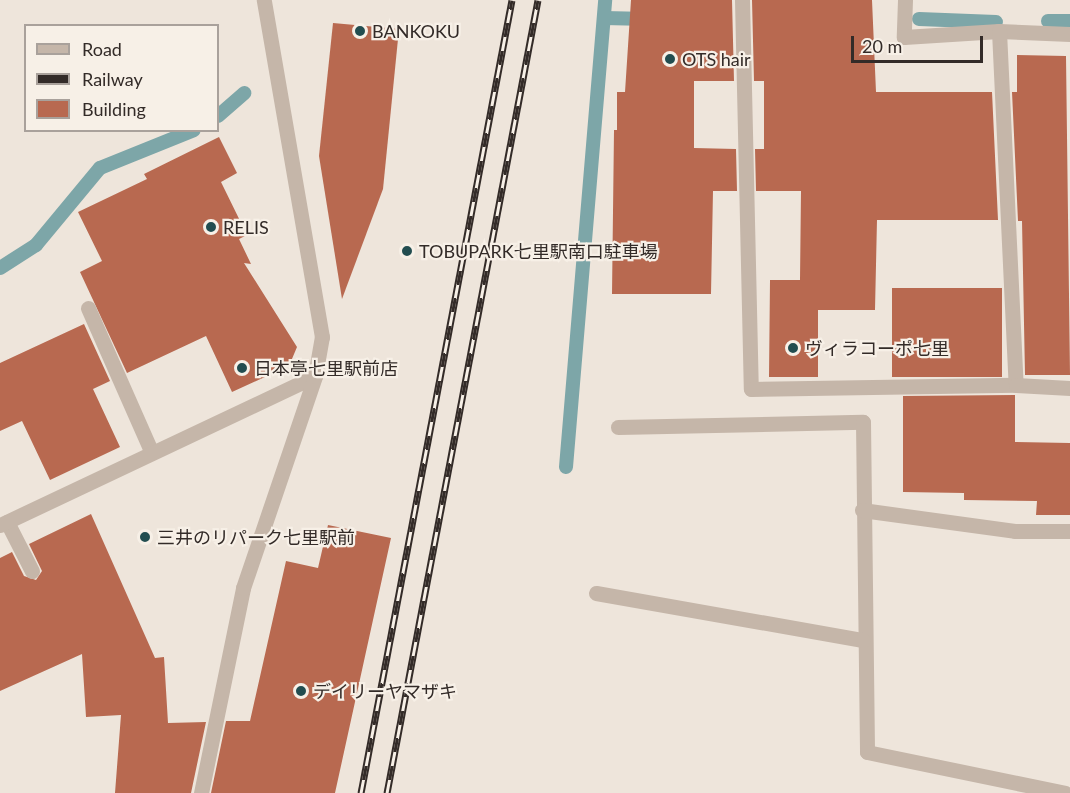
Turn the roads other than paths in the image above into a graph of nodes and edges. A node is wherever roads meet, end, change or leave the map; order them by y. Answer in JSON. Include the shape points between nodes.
{"nodes":[{"id":1,"x":264,"y":0,"type":"edge"},
{"id":2,"x":742,"y":0,"type":"edge"},
{"id":3,"x":905,"y":0,"type":"edge"},
{"id":4,"x":999,"y":31,"type":"junction"},
{"id":5,"x":1070,"y":34,"type":"edge"},
{"id":6,"x":88,"y":308,"type":"dead end"},
{"id":7,"x":315,"y":376,"type":"junction"},
{"id":8,"x":1016,"y":385,"type":"junction"},
{"id":9,"x":1070,"y":388,"type":"edge"},
{"id":10,"x":618,"y":427,"type":"dead end"},
{"id":11,"x":152,"y":453,"type":"junction"},
{"id":12,"x":862,"y":510,"type":"junction"},
{"id":13,"x":3,"y":524,"type":"edge"},
{"id":14,"x":1070,"y":531,"type":"edge"},
{"id":15,"x":32,"y":571,"type":"dead end"},
{"id":16,"x":597,"y":593,"type":"dead end"},
{"id":17,"x":863,"y":640,"type":"junction"},
{"id":18,"x":201,"y":793,"type":"edge"},
{"id":19,"x":1065,"y":793,"type":"edge"}],
"edges":[{"from":1,"to":7,"type":"street","via":[[322,337]]},
{"from":2,"to":8,"type":"street","via":[[751,389]]},
{"from":3,"to":4,"type":"street","via":[[904,37]]},
{"from":4,"to":5,"type":"street"},
{"from":4,"to":8,"type":"street"},
{"from":6,"to":11,"type":"street"},
{"from":7,"to":11,"type":"street"},
{"from":7,"to":18,"type":"street","via":[[243,588]]},
{"from":8,"to":9,"type":"street"},
{"from":10,"to":12,"type":"street","via":[[863,422]]},
{"from":11,"to":13,"type":"street"},
{"from":12,"to":14,"type":"street","via":[[1015,531]]},
{"from":12,"to":17,"type":"street"},
{"from":13,"to":15,"type":"street"},
{"from":16,"to":17,"type":"street"},
{"from":17,"to":19,"type":"street","via":[[867,752]]}]}
